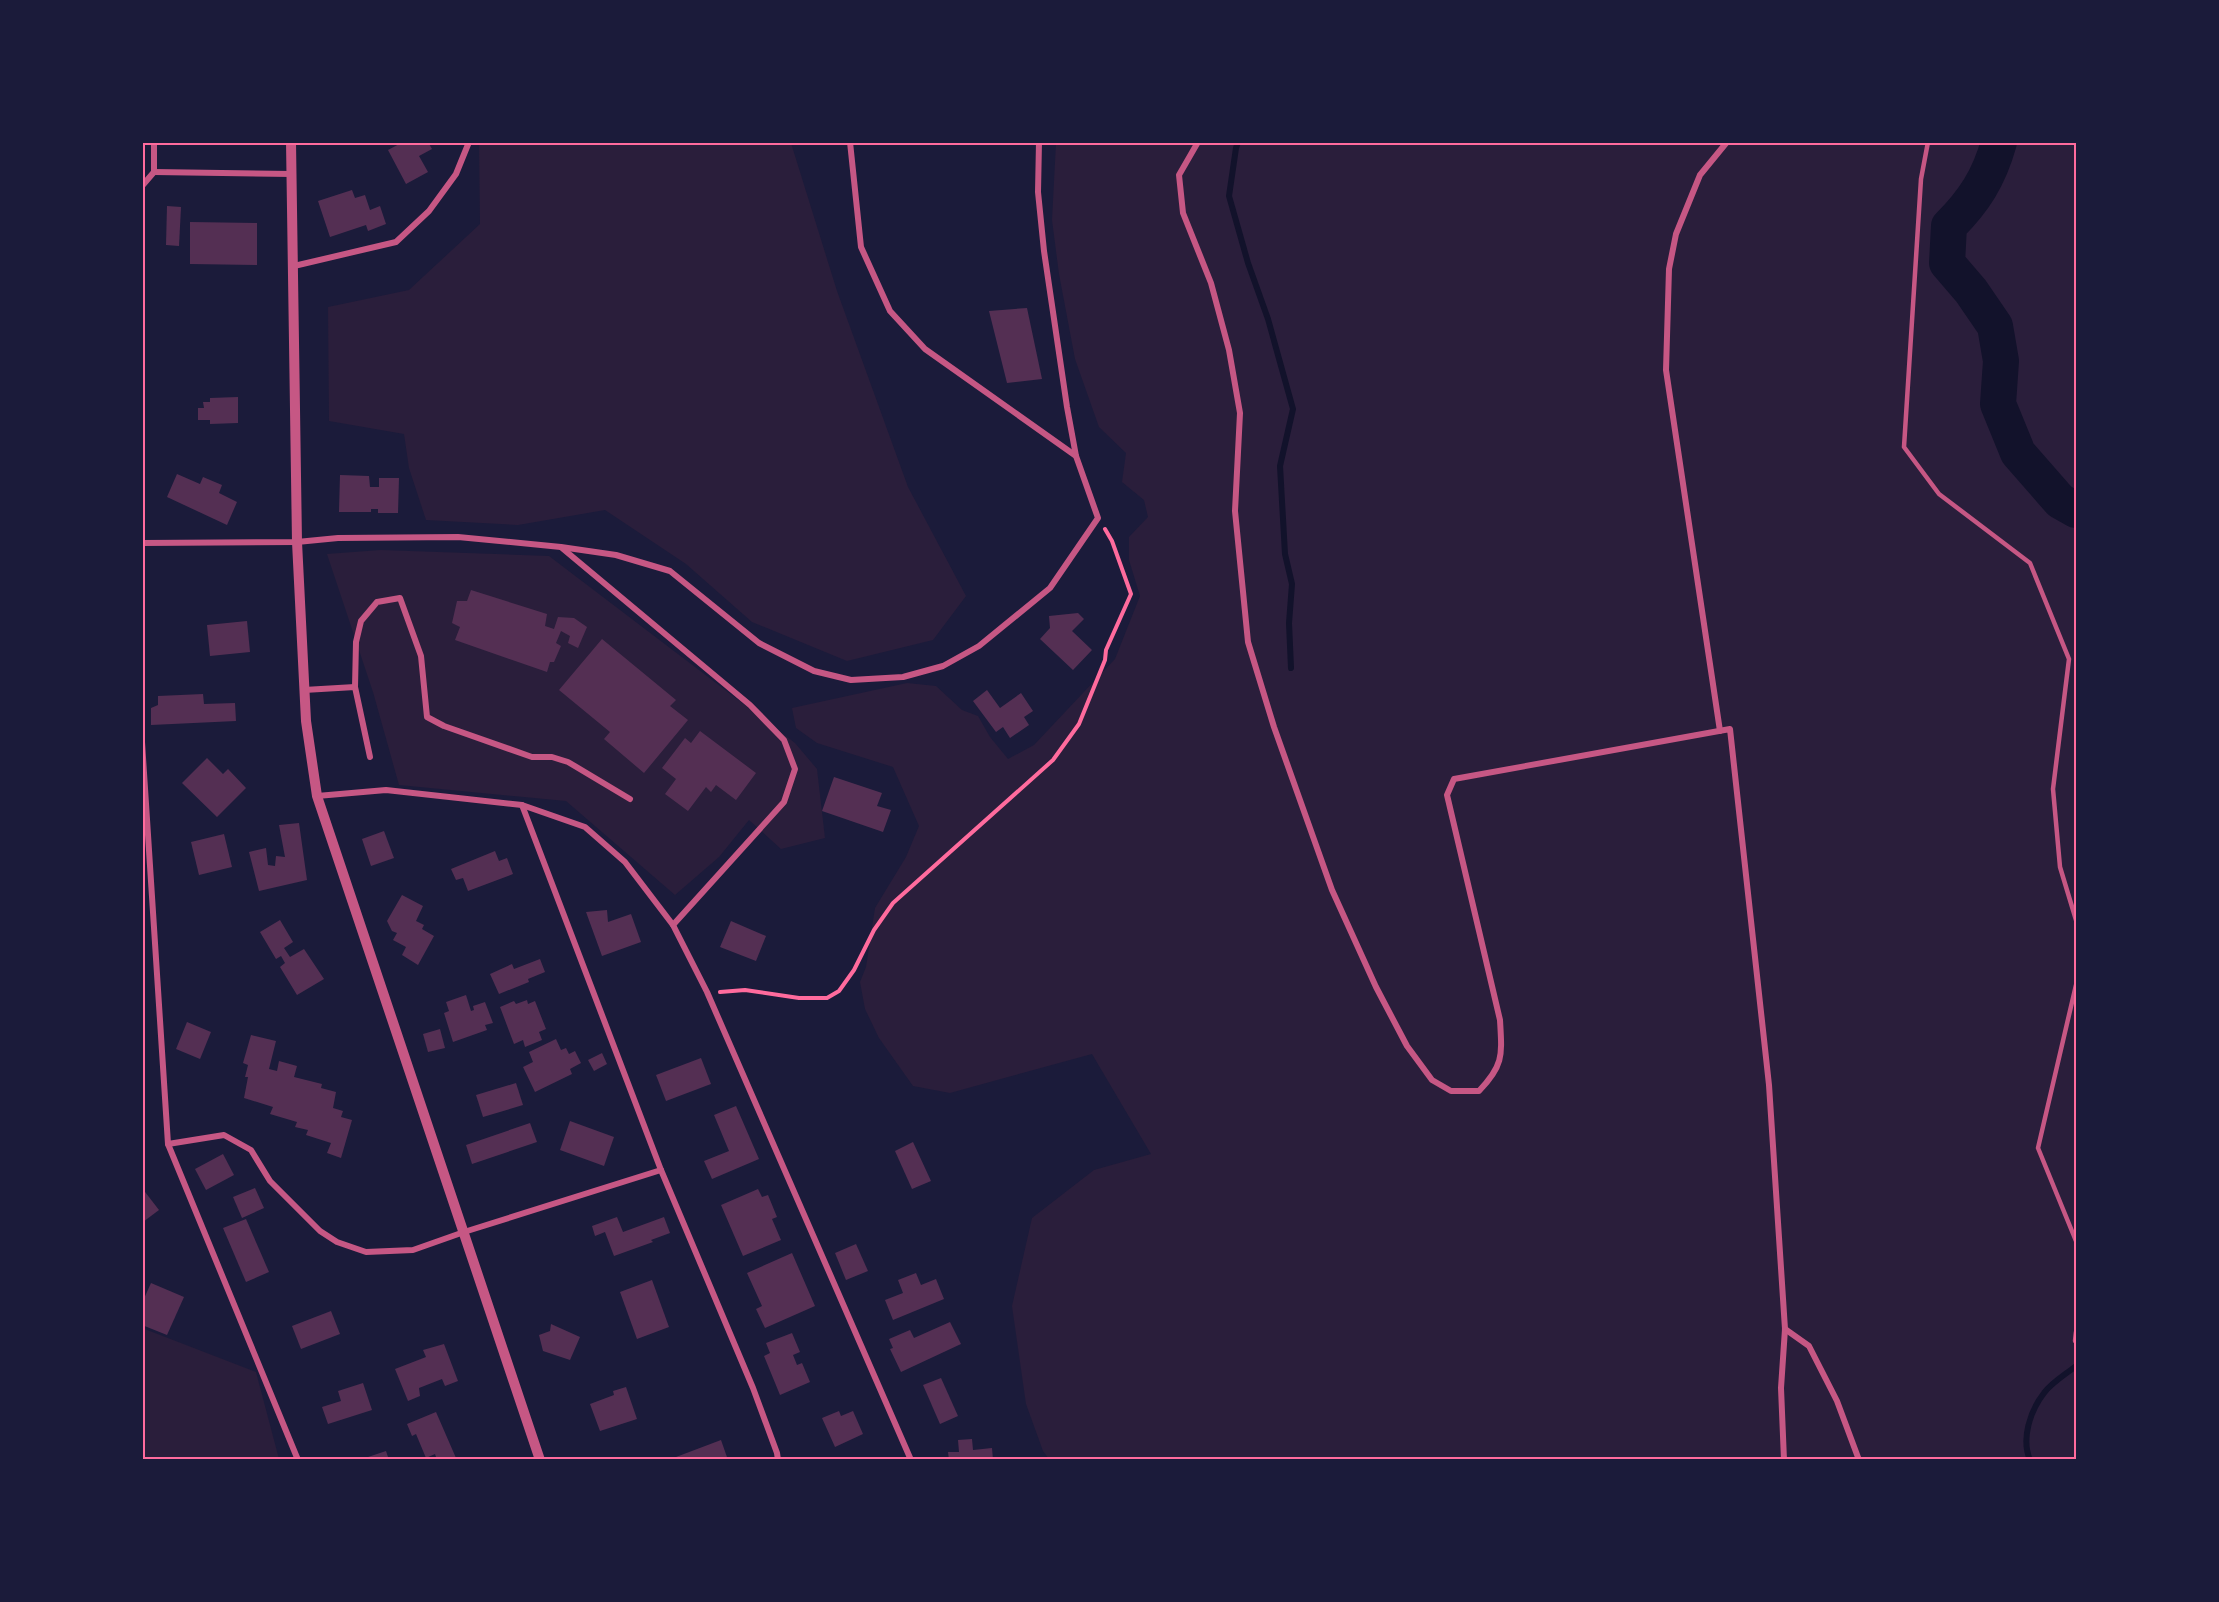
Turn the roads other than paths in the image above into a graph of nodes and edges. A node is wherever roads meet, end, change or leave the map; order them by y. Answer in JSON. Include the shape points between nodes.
{"nodes":[{"id":1,"x":154,"y":142,"type":"edge"},
{"id":2,"x":291,"y":142,"type":"edge"},
{"id":3,"x":469,"y":142,"type":"edge"},
{"id":4,"x":850,"y":142,"type":"edge"},
{"id":5,"x":1040,"y":142,"type":"edge"},
{"id":6,"x":1198,"y":142,"type":"edge"},
{"id":7,"x":1727,"y":142,"type":"edge"},
{"id":8,"x":1928,"y":142,"type":"edge"},
{"id":9,"x":154,"y":172,"type":"junction"},
{"id":10,"x":292,"y":174,"type":"junction"},
{"id":11,"x":142,"y":186,"type":"edge"},
{"id":12,"x":294,"y":266,"type":"junction"},
{"id":13,"x":1076,"y":456,"type":"junction"},
{"id":14,"x":297,"y":542,"type":"junction"},
{"id":15,"x":142,"y":543,"type":"edge"},
{"id":16,"x":561,"y":547,"type":"junction"},
{"id":17,"x":355,"y":687,"type":"junction"},
{"id":18,"x":304,"y":690,"type":"junction"},
{"id":19,"x":1720,"y":731,"type":"junction"},
{"id":20,"x":142,"y":742,"type":"edge"},
{"id":21,"x":370,"y":757,"type":"dead end"},
{"id":22,"x":317,"y":796,"type":"junction"},
{"id":23,"x":630,"y":799,"type":"dead end"},
{"id":24,"x":522,"y":805,"type":"junction"},
{"id":25,"x":2076,"y":920,"type":"edge"},
{"id":26,"x":673,"y":925,"type":"junction"},
{"id":27,"x":2076,"y":985,"type":"edge"},
{"id":28,"x":168,"y":1144,"type":"junction"},
{"id":29,"x":661,"y":1170,"type":"junction"},
{"id":30,"x":464,"y":1232,"type":"junction"},
{"id":31,"x":2076,"y":1241,"type":"edge"},
{"id":32,"x":1785,"y":1329,"type":"junction"},
{"id":33,"x":2076,"y":1332,"type":"edge"},
{"id":34,"x":2075,"y":1341,"type":"dead end"},
{"id":35,"x":298,"y":1460,"type":"edge"},
{"id":36,"x":540,"y":1460,"type":"edge"},
{"id":37,"x":778,"y":1460,"type":"edge"},
{"id":38,"x":911,"y":1460,"type":"edge"},
{"id":39,"x":1784,"y":1460,"type":"edge"},
{"id":40,"x":1859,"y":1460,"type":"edge"}],
"edges":[{"from":1,"to":9,"type":"street"},
{"from":2,"to":10,"type":"street"},
{"from":3,"to":12,"type":"street","via":[[456,174],[429,211],[396,242]]},
{"from":4,"to":13,"type":"street","via":[[861,247],[890,311],[925,349]]},
{"from":5,"to":13,"type":"street","via":[[1038,192],[1044,251]]},
{"from":6,"to":19,"type":"street","via":[[1179,175],[1183,213],[1211,283],[1240,413],[1234,512],[1248,642],[1332,890],[1381,997],[1407,1046],[1432,1080],[1451,1090],[1479,1091],[1495,1075],[1502,1054],[1500,1020],[1447,795],[1454,779]]},
{"from":7,"to":19,"type":"street","via":[[1700,175],[1676,234],[1666,321],[1666,370]]},
{"from":8,"to":25,"type":"lane","via":[[1921,178],[1904,447],[1939,494],[2030,563],[2069,659],[2053,789],[2060,867]]},
{"from":9,"to":10,"type":"street"},
{"from":9,"to":11,"type":"street"},
{"from":10,"to":12,"type":"street"},
{"from":12,"to":14,"type":"street"},
{"from":13,"to":16,"type":"street","via":[[1098,518],[1050,588],[979,646],[943,666],[903,677],[851,680],[814,671],[759,643],[670,571],[616,555]]},
{"from":14,"to":15,"type":"street"},
{"from":14,"to":16,"type":"street","via":[[458,537]]},
{"from":14,"to":18,"type":"street"},
{"from":16,"to":26,"type":"street","via":[[750,705],[784,740],[795,769],[784,802]]},
{"from":17,"to":18,"type":"street"},
{"from":17,"to":21,"type":"street"},
{"from":17,"to":23,"type":"street","via":[[356,642],[361,621],[377,602],[400,598],[421,656],[427,717],[532,757],[568,762]]},
{"from":18,"to":22,"type":"street"},
{"from":19,"to":32,"type":"street","via":[[1730,729],[1764,1037]]},
{"from":20,"to":28,"type":"street"},
{"from":22,"to":24,"type":"street","via":[[386,790]]},
{"from":22,"to":30,"type":"street"},
{"from":24,"to":26,"type":"street","via":[[585,827],[625,862]]},
{"from":24,"to":29,"type":"street"},
{"from":26,"to":38,"type":"street","via":[[707,992]]},
{"from":27,"to":31,"type":"lane","via":[[2038,1149]]},
{"from":28,"to":30,"type":"street","via":[[224,1135],[250,1150],[270,1181],[320,1231],[366,1252],[413,1250]]},
{"from":28,"to":35,"type":"street"},
{"from":29,"to":30,"type":"street"},
{"from":29,"to":37,"type":"street","via":[[753,1388]]},
{"from":30,"to":36,"type":"street"},
{"from":32,"to":39,"type":"street","via":[[1781,1388]]},
{"from":32,"to":40,"type":"street","via":[[1809,1346],[1837,1401]]},
{"from":33,"to":34,"type":"lane"}]}
